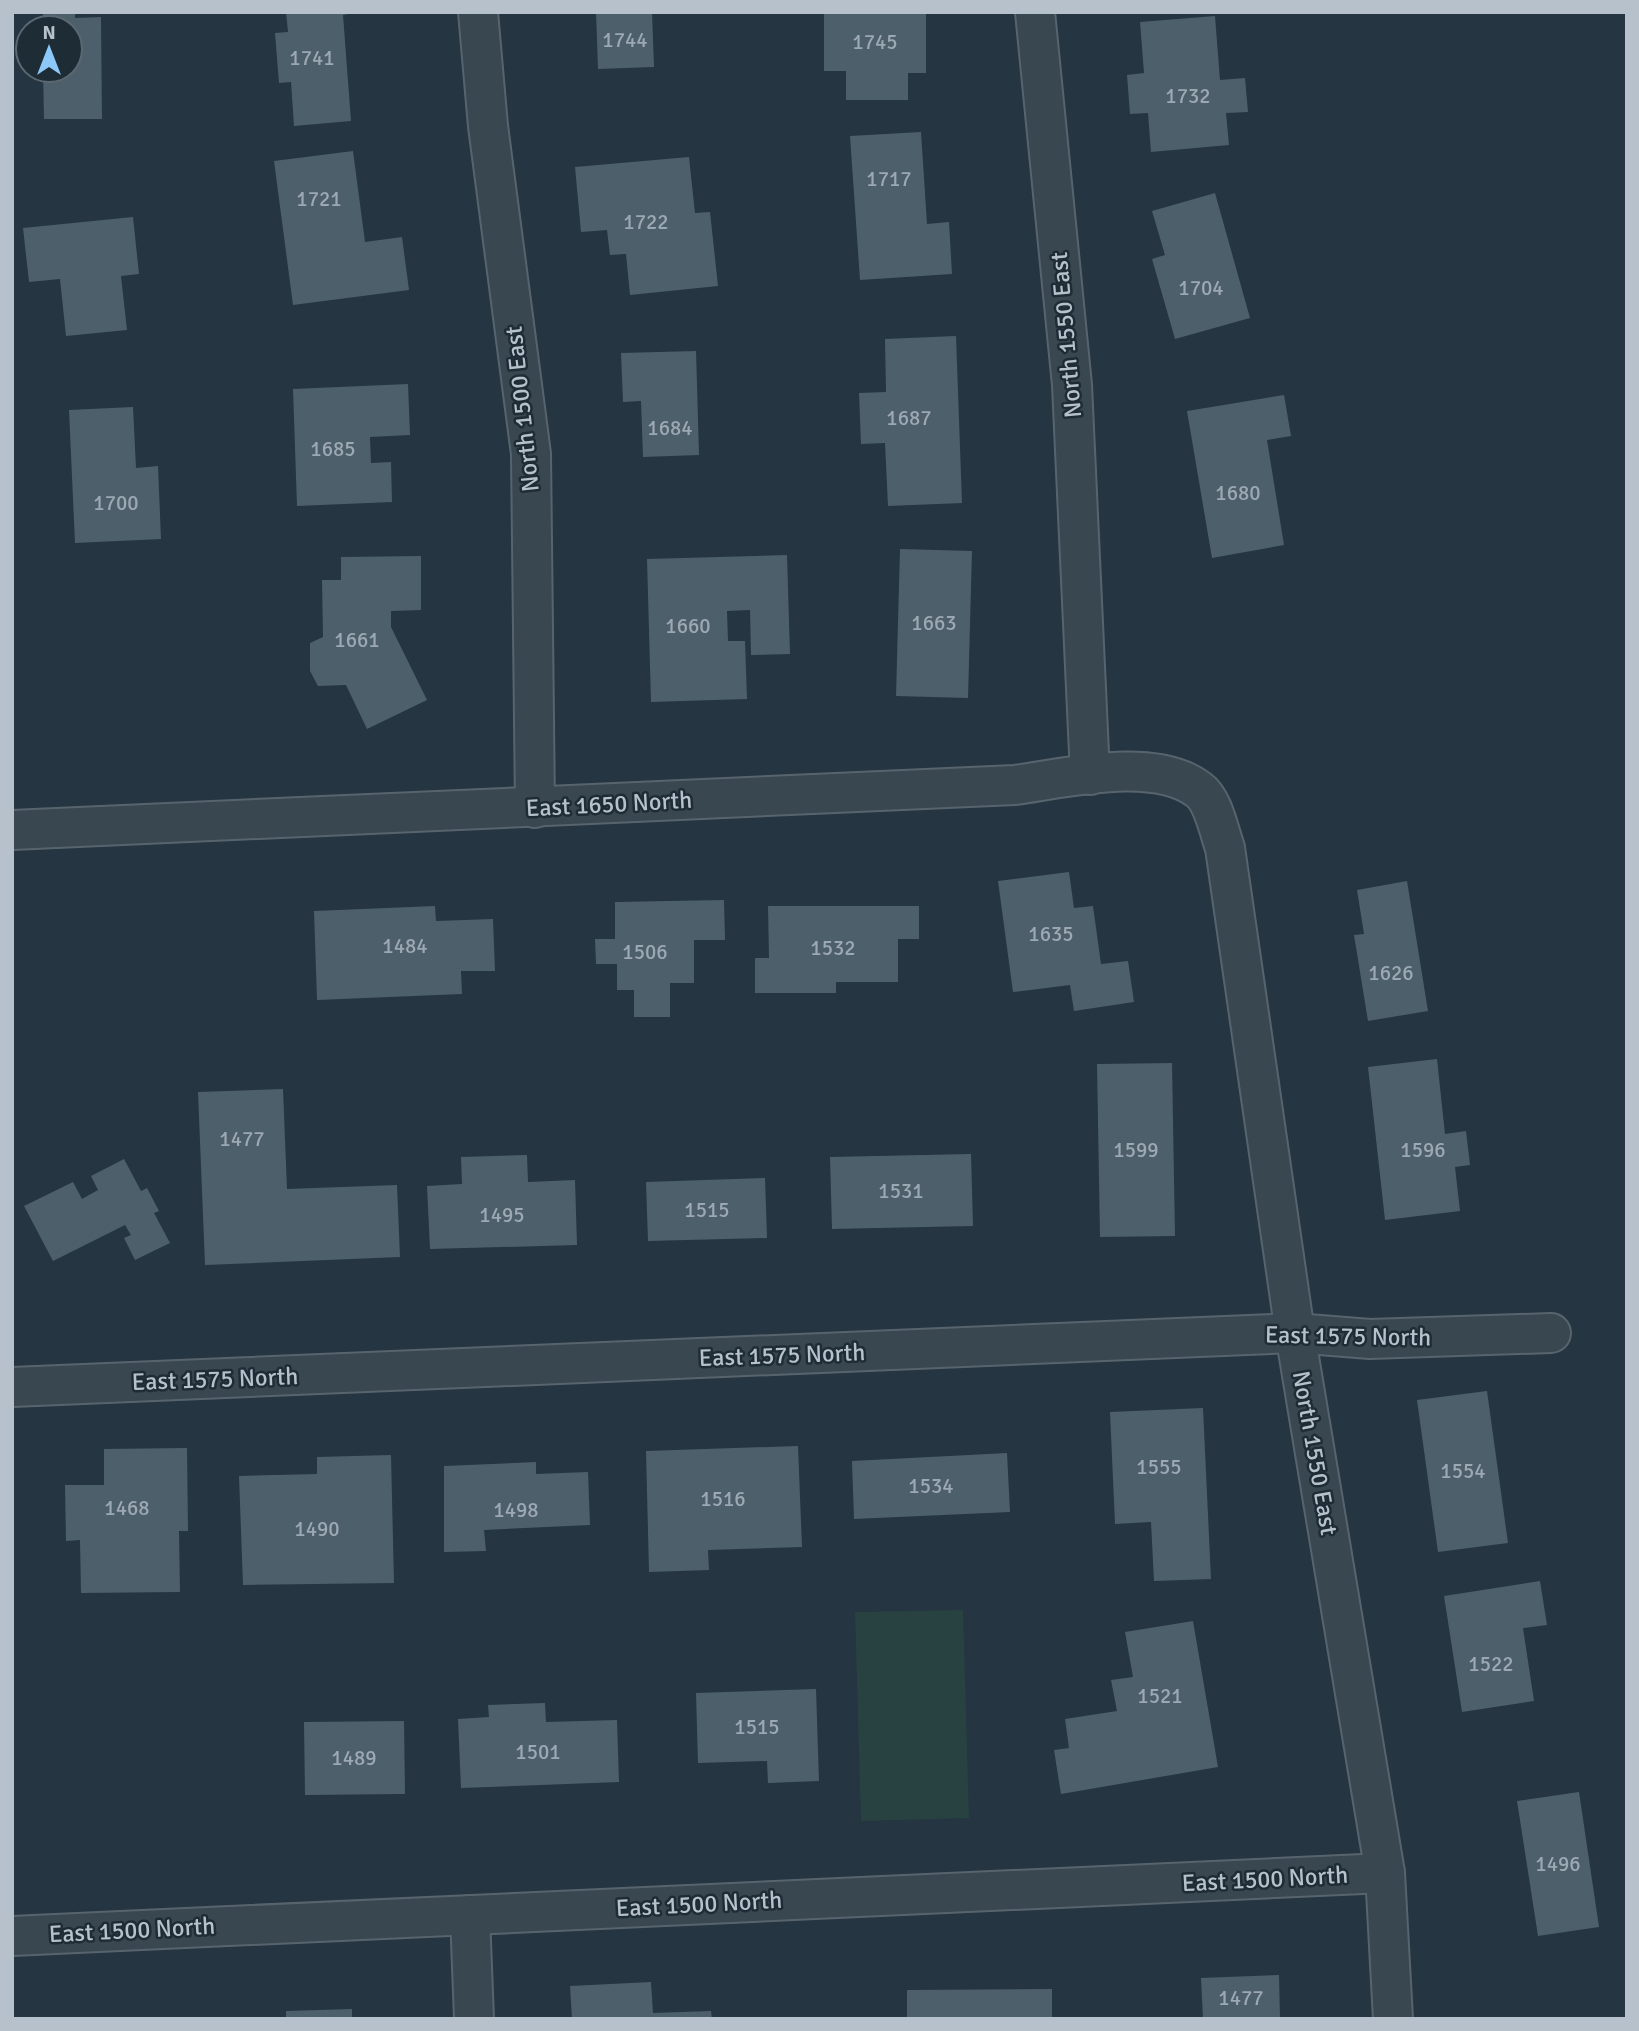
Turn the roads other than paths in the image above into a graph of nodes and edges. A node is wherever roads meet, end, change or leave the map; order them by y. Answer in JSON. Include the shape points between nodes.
{"nodes":[{"id":1,"x":478,"y":12,"type":"edge"},
{"id":2,"x":1035,"y":12,"type":"edge"},
{"id":3,"x":1090,"y":775,"type":"junction"},
{"id":4,"x":1180,"y":779,"type":"joint"},
{"id":5,"x":535,"y":808,"type":"junction"},
{"id":6,"x":12,"y":830,"type":"edge"},
{"id":7,"x":1295,"y":1333,"type":"junction"},
{"id":8,"x":1551,"y":1333,"type":"dead end"},
{"id":9,"x":12,"y":1387,"type":"edge"},
{"id":10,"x":1385,"y":1873,"type":"junction"},
{"id":11,"x":471,"y":1915,"type":"junction"},
{"id":12,"x":12,"y":1936,"type":"edge"},
{"id":13,"x":474,"y":2019,"type":"edge"},
{"id":14,"x":1392,"y":2019,"type":"edge"}],
"edges":[{"from":1,"to":5,"type":"street","name":"North 1500 East","via":[[488,125],[531,454]]},
{"from":2,"to":3,"type":"street","name":"North 1550 East","via":[[1072,385]]},
{"from":3,"to":4,"type":"street","name":"East 1650 North","via":[[1151,772]]},
{"from":3,"to":5,"type":"street","name":"East 1650 North","via":[[1015,785]]},
{"from":4,"to":7,"type":"street","name":"North 1550 East","via":[[1201,791],[1225,848]]},
{"from":5,"to":6,"type":"street","name":"East 1650 North"},
{"from":7,"to":8,"type":"street","name":"East 1575 North","via":[[1370,1339]]},
{"from":7,"to":9,"type":"street","name":"East 1575 North"},
{"from":7,"to":10,"type":"street","name":"North 1550 East"},
{"from":10,"to":11,"type":"street","name":"East 1500 North"},
{"from":10,"to":14,"type":"street","name":"North 1550 East"},
{"from":11,"to":12,"type":"street","name":"East 1500 North"},
{"from":11,"to":13,"type":"street"}]}
